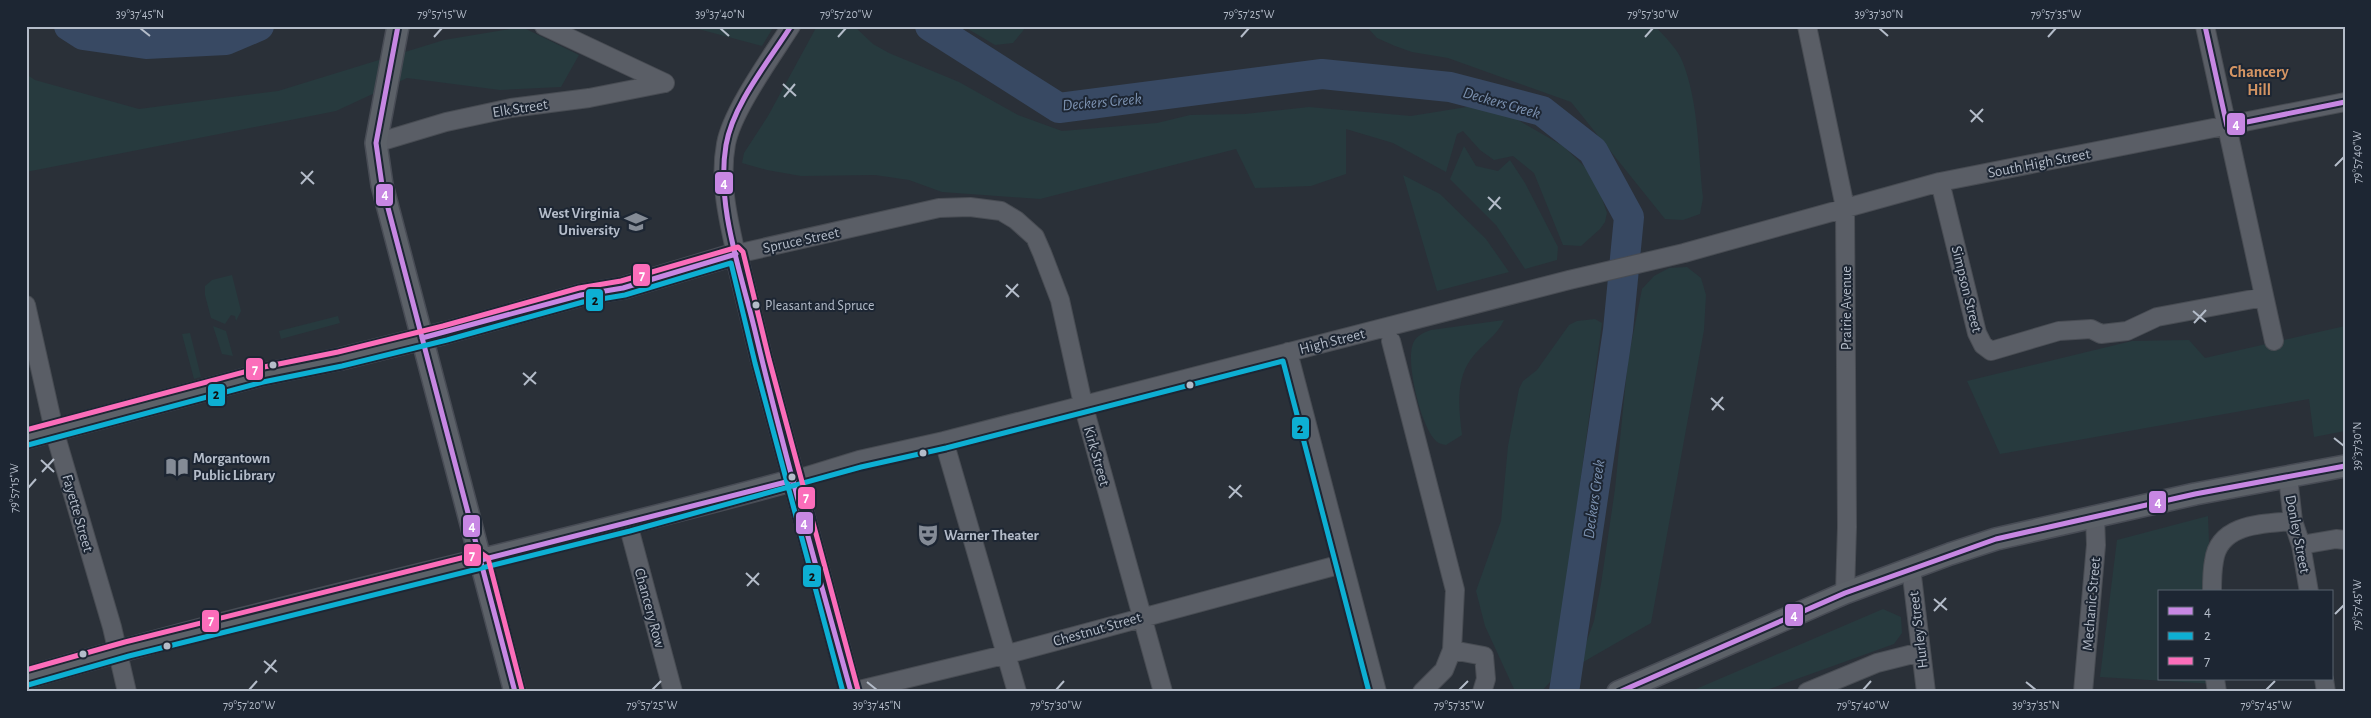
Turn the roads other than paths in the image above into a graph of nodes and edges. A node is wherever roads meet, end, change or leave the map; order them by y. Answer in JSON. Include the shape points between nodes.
{"nodes":[{"id":1,"x":398,"y":26,"type":"edge"},
{"id":2,"x":544,"y":26,"type":"edge"},
{"id":3,"x":791,"y":26,"type":"edge"},
{"id":4,"x":1808,"y":26,"type":"edge"},
{"id":5,"x":2205,"y":26,"type":"edge"},
{"id":6,"x":2345,"y":102,"type":"edge"},
{"id":7,"x":2227,"y":126,"type":"junction"},
{"id":8,"x":376,"y":143,"type":"junction"},
{"id":9,"x":1940,"y":182,"type":"junction"},
{"id":10,"x":1845,"y":207,"type":"junction"},
{"id":11,"x":1023,"y":225,"type":"joint"},
{"id":12,"x":1737,"y":237,"type":"joint"},
{"id":13,"x":736,"y":254,"type":"junction"},
{"id":14,"x":2264,"y":297,"type":"junction"},
{"id":15,"x":26,"y":305,"type":"edge"},
{"id":16,"x":422,"y":338,"type":"junction"},
{"id":17,"x":1391,"y":341,"type":"dead end"},
{"id":18,"x":2274,"y":341,"type":"dead end"},
{"id":19,"x":1288,"y":352,"type":"junction"},
{"id":20,"x":1083,"y":404,"type":"junction"},
{"id":21,"x":54,"y":430,"type":"junction"},
{"id":22,"x":26,"y":438,"type":"edge"},
{"id":23,"x":944,"y":441,"type":"junction"},
{"id":24,"x":2345,"y":466,"type":"edge"},
{"id":25,"x":2288,"y":477,"type":"junction"},
{"id":26,"x":794,"y":480,"type":"junction"},
{"id":27,"x":2095,"y":516,"type":"junction"},
{"id":28,"x":2293,"y":521,"type":"junction"},
{"id":29,"x":628,"y":524,"type":"junction"},
{"id":30,"x":2345,"y":540,"type":"edge"},
{"id":31,"x":2301,"y":545,"type":"junction"},
{"id":32,"x":481,"y":560,"type":"junction"},
{"id":33,"x":1342,"y":564,"type":"junction"},
{"id":34,"x":1911,"y":568,"type":"junction"},
{"id":35,"x":2212,"y":590,"type":"edge"},
{"id":36,"x":2309,"y":590,"type":"edge"},
{"id":37,"x":1845,"y":594,"type":"junction"},
{"id":38,"x":1142,"y":617,"type":"junction"},
{"id":39,"x":1452,"y":650,"type":"junction"},
{"id":40,"x":118,"y":651,"type":"junction"},
{"id":41,"x":1921,"y":652,"type":"junction"},
{"id":42,"x":1008,"y":654,"type":"junction"},
{"id":43,"x":26,"y":678,"type":"edge"},
{"id":44,"x":2080,"y":691,"type":"edge"},
{"id":45,"x":127,"y":692,"type":"edge"},
{"id":46,"x":515,"y":692,"type":"edge"},
{"id":47,"x":673,"y":692,"type":"edge"},
{"id":48,"x":851,"y":692,"type":"edge"},
{"id":49,"x":1017,"y":692,"type":"edge"},
{"id":50,"x":1163,"y":692,"type":"edge"},
{"id":51,"x":1377,"y":692,"type":"edge"},
{"id":52,"x":1422,"y":692,"type":"edge"},
{"id":53,"x":1482,"y":692,"type":"edge"},
{"id":54,"x":1618,"y":692,"type":"edge"},
{"id":55,"x":1807,"y":692,"type":"edge"},
{"id":56,"x":1926,"y":692,"type":"edge"}],
"edges":[{"from":1,"to":8,"type":"main road"},
{"from":2,"to":8,"type":"street","name":"Elk Street","via":[[665,83],[589,98],[511,108],[446,122]]},
{"from":3,"to":13,"type":"street","via":[[741,106],[726,142],[723,178]]},
{"from":4,"to":10,"type":"street","name":"Prairie Avenue"},
{"from":5,"to":7,"type":"street"},
{"from":6,"to":7,"type":"street","name":"South High Street"},
{"from":7,"to":9,"type":"street","name":"South High Street"},
{"from":7,"to":14,"type":"street"},
{"from":8,"to":16,"type":"main road","via":[[382,185]]},
{"from":9,"to":10,"type":"street","name":"South High Street"},
{"from":9,"to":14,"type":"street","name":"Simpson Street","via":[[1977,333],[1983,345],[1991,351],[2058,331],[2091,329],[2101,334],[2127,331],[2157,317]]},
{"from":10,"to":12,"type":"street","name":"South High Street"},
{"from":10,"to":37,"type":"street","name":"Prairie Avenue"},
{"from":11,"to":13,"type":"street","name":"Spruce Street","via":[[1001,212],[970,207],[938,208]]},
{"from":11,"to":20,"type":"street","name":"Kirk Street","via":[[1035,237],[1060,300]]},
{"from":12,"to":19,"type":"street","name":"High Street"},
{"from":13,"to":16,"type":"main road","name":"Spruce Street","via":[[623,288],[581,295]]},
{"from":13,"to":26,"type":"main road"},
{"from":14,"to":18,"type":"street"},
{"from":15,"to":21,"type":"street","name":"Fayette Street"},
{"from":16,"to":21,"type":"main road","name":"Spruce Street","via":[[261,375]]},
{"from":16,"to":32,"type":"main road"},
{"from":17,"to":39,"type":"street","via":[[1455,590]]},
{"from":19,"to":20,"type":"street","name":"High Street"},
{"from":19,"to":33,"type":"street"},
{"from":20,"to":23,"type":"street","name":"High Street"},
{"from":20,"to":38,"type":"street","name":"Kirk Street"},
{"from":21,"to":22,"type":"main road","name":"Spruce Street"},
{"from":21,"to":40,"type":"street","name":"Fayette Street"},
{"from":23,"to":26,"type":"street","name":"High Street","via":[[859,460]]},
{"from":23,"to":42,"type":"street"},
{"from":24,"to":25,"type":"main road"},
{"from":25,"to":27,"type":"main road"},
{"from":25,"to":28,"type":"street","name":"Donley Street"},
{"from":26,"to":29,"type":"main road","name":"High Street"},
{"from":26,"to":48,"type":"main road"},
{"from":27,"to":34,"type":"main road","via":[[1996,539]]},
{"from":27,"to":44,"type":"street","name":"Mechanic Street","via":[[2096,545]]},
{"from":28,"to":31,"type":"street","name":"Donley Street"},
{"from":28,"to":35,"type":"street","via":[[2232,532],[2219,545],[2214,559]]},
{"from":29,"to":32,"type":"main road","name":"High Street"},
{"from":29,"to":47,"type":"street","name":"Chancery Row"},
{"from":30,"to":31,"type":"street"},
{"from":31,"to":36,"type":"street","name":"Donley Street"},
{"from":32,"to":40,"type":"main road","name":"High Street"},
{"from":32,"to":46,"type":"main road"},
{"from":33,"to":38,"type":"street","name":"Chestnut Street"},
{"from":33,"to":51,"type":"street"},
{"from":34,"to":37,"type":"main road"},
{"from":34,"to":41,"type":"street","name":"Hurley Street"},
{"from":37,"to":54,"type":"main road"},
{"from":38,"to":42,"type":"street","name":"Chestnut Street"},
{"from":38,"to":50,"type":"street","name":"Kirk Street"},
{"from":39,"to":52,"type":"street","via":[[1444,670]]},
{"from":39,"to":53,"type":"street","via":[[1484,656],[1486,679]]},
{"from":40,"to":43,"type":"main road","name":"High Street"},
{"from":40,"to":45,"type":"street","name":"Fayette Street"},
{"from":41,"to":55,"type":"street","via":[[1877,663]]},
{"from":41,"to":56,"type":"street","name":"Hurley Street"},
{"from":42,"to":48,"type":"street","name":"Chestnut Street"},
{"from":42,"to":49,"type":"street"}]}
